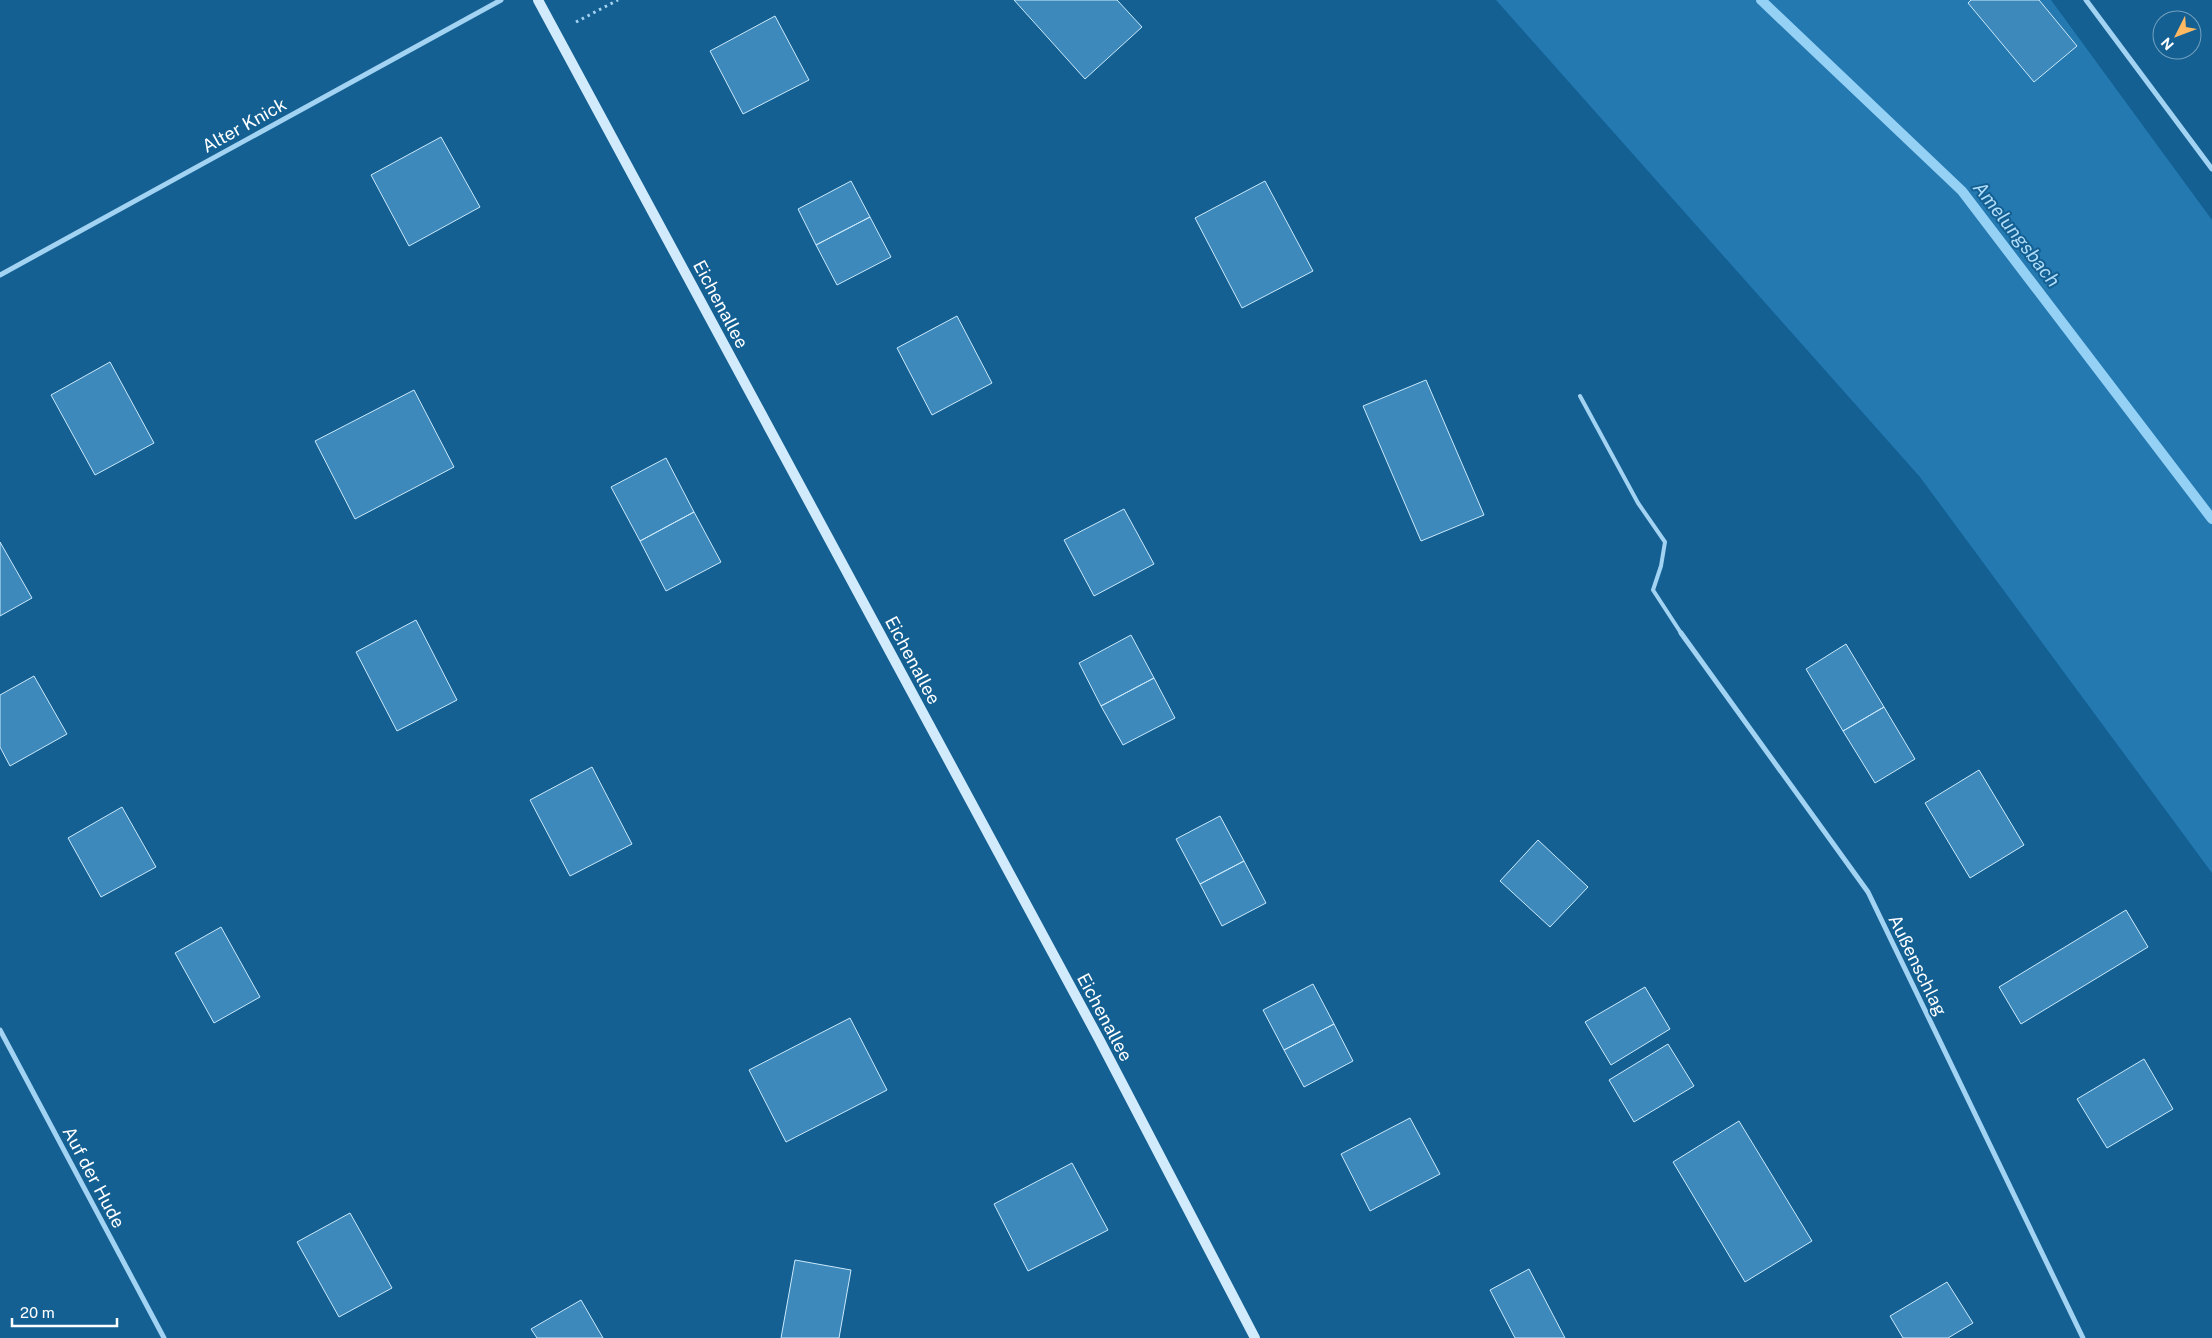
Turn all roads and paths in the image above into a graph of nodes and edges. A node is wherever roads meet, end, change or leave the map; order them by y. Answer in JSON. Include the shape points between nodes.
{"nodes":[{"id":1,"x":501,"y":0,"type":"edge"},
{"id":2,"x":538,"y":0,"type":"edge"},
{"id":3,"x":618,"y":0,"type":"edge"},
{"id":4,"x":2086,"y":0,"type":"edge"},
{"id":5,"x":556,"y":32,"type":"junction"},
{"id":6,"x":2212,"y":169,"type":"edge"},
{"id":7,"x":0,"y":274,"type":"edge"},
{"id":8,"x":1580,"y":396,"type":"dead end"},
{"id":9,"x":1681,"y":633,"type":"joint"},
{"id":10,"x":0,"y":1030,"type":"edge"},
{"id":11,"x":164,"y":1338,"type":"edge"},
{"id":12,"x":1256,"y":1338,"type":"edge"},
{"id":13,"x":2083,"y":1338,"type":"edge"}],
"edges":[{"from":1,"to":7,"type":"street","name":"Alter Knick"},
{"from":2,"to":5,"type":"street","name":"Eichenallee"},
{"from":3,"to":5,"type":"path"},
{"from":4,"to":6,"type":"street"},
{"from":5,"to":12,"type":"street","name":"Eichenallee","via":[[1099,1039]]},
{"from":8,"to":9,"type":"lane","via":[[1638,503],[1665,542],[1653,590]]},
{"from":9,"to":13,"type":"street","name":"Außenschlag","via":[[1868,892]]},
{"from":10,"to":11,"type":"street","name":"Auf der Hude"}]}
